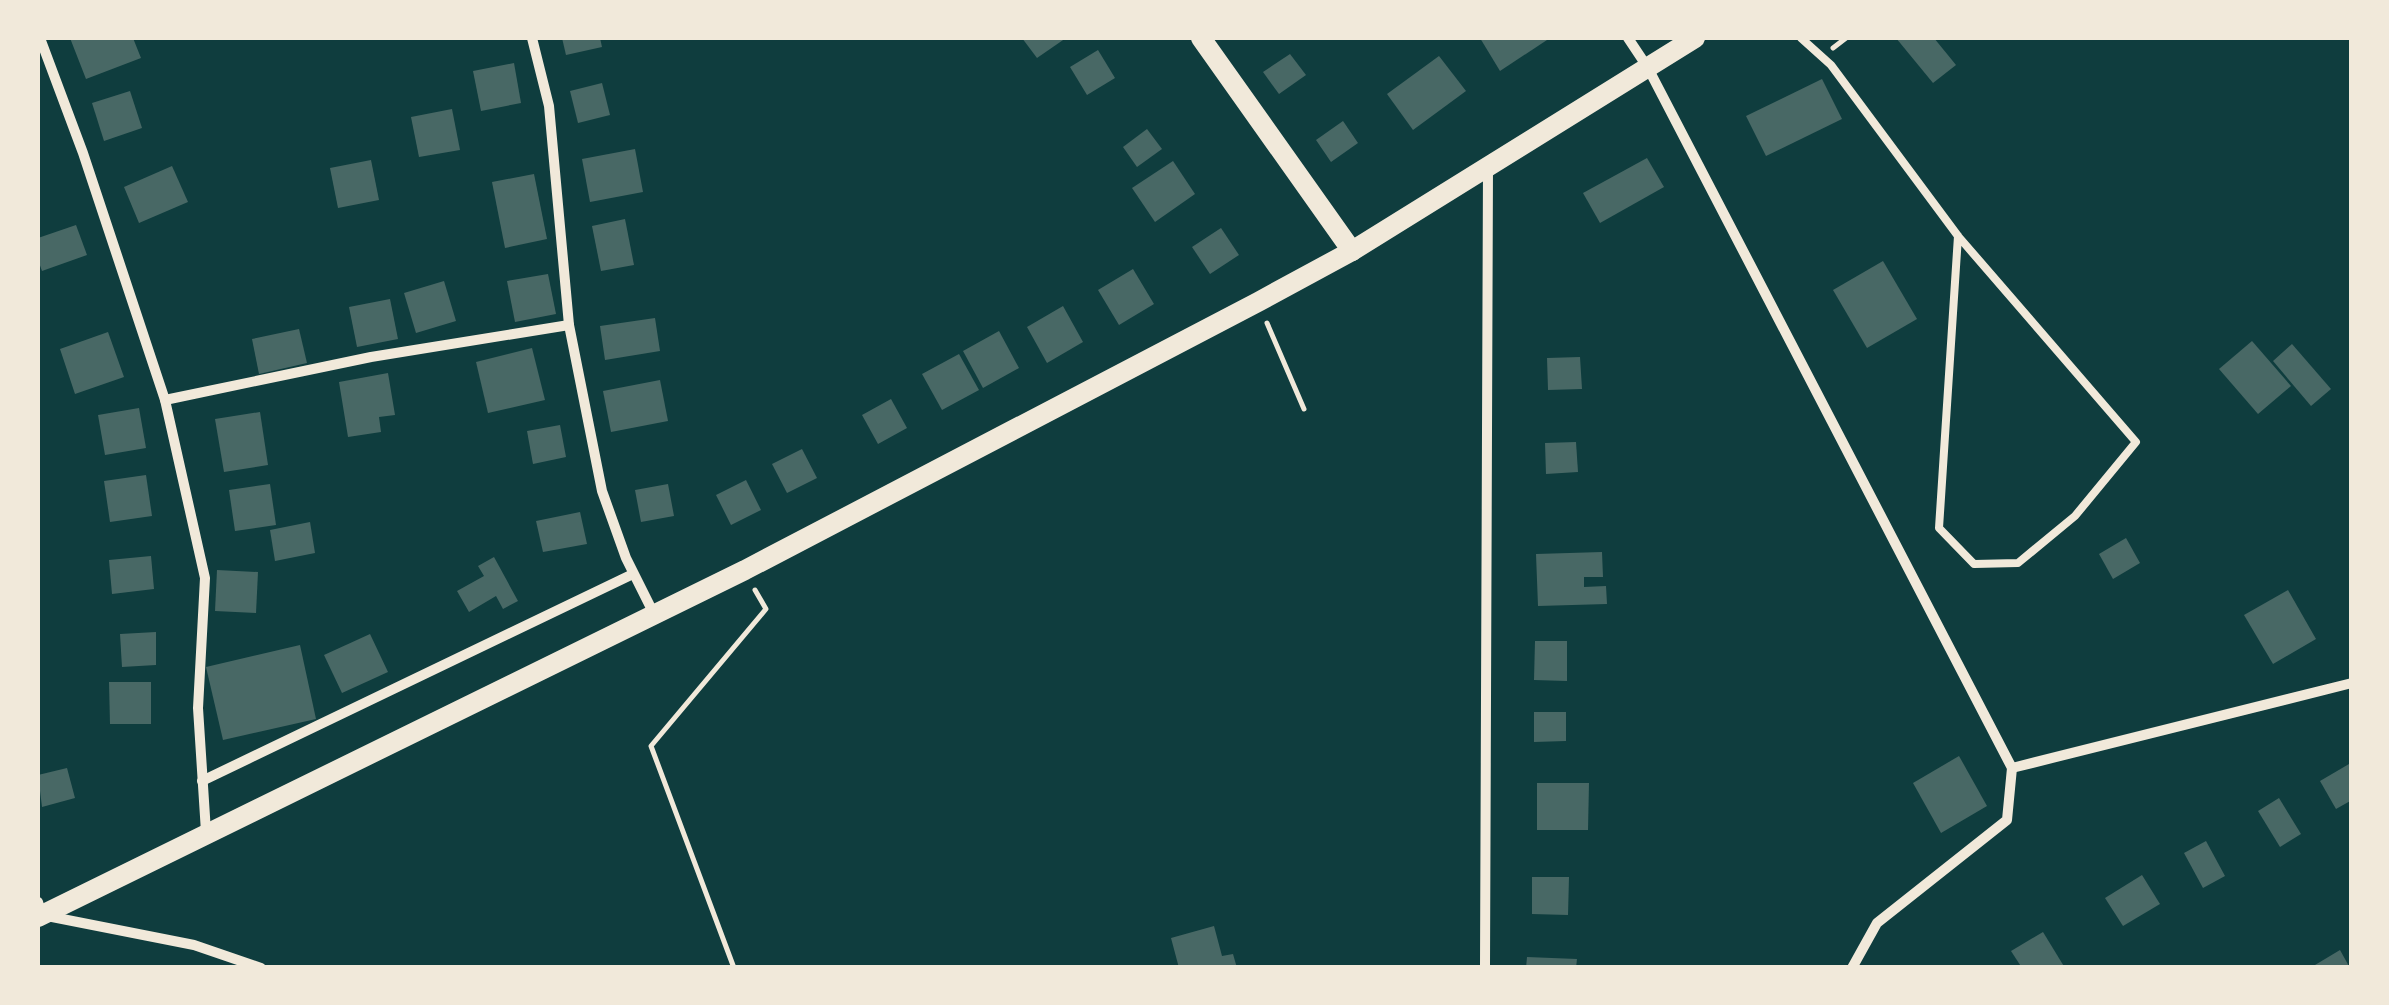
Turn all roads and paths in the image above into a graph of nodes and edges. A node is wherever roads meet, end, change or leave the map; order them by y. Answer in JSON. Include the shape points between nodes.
{"nodes":[{"id":1,"x":40,"y":38,"type":"edge"},
{"id":2,"x":532,"y":38,"type":"edge"},
{"id":3,"x":1201,"y":38,"type":"edge"},
{"id":4,"x":1628,"y":38,"type":"edge"},
{"id":5,"x":1696,"y":38,"type":"edge"},
{"id":6,"x":1801,"y":38,"type":"edge"},
{"id":7,"x":1648,"y":68,"type":"junction"},
{"id":8,"x":1488,"y":166,"type":"junction"},
{"id":9,"x":1958,"y":236,"type":"junction"},
{"id":10,"x":1352,"y":251,"type":"junction"},
{"id":11,"x":1258,"y":302,"type":"junction"},
{"id":12,"x":569,"y":325,"type":"junction"},
{"id":13,"x":165,"y":400,"type":"junction"},
{"id":14,"x":1304,"y":409,"type":"dead end"},
{"id":15,"x":745,"y":570,"type":"junction"},
{"id":16,"x":633,"y":574,"type":"junction"},
{"id":17,"x":654,"y":614,"type":"junction"},
{"id":18,"x":2352,"y":683,"type":"edge"},
{"id":19,"x":2012,"y":768,"type":"junction"},
{"id":20,"x":202,"y":781,"type":"junction"},
{"id":21,"x":206,"y":832,"type":"junction"},
{"id":22,"x":39,"y":911,"type":"edge"},
{"id":23,"x":260,"y":968,"type":"edge"},
{"id":24,"x":734,"y":968,"type":"edge"},
{"id":25,"x":1485,"y":968,"type":"edge"},
{"id":26,"x":1852,"y":968,"type":"edge"}],
"edges":[{"from":1,"to":13,"type":"street"},
{"from":2,"to":12,"type":"street","via":[[549,106]]},
{"from":3,"to":10,"type":"main road"},
{"from":4,"to":7,"type":"street"},
{"from":5,"to":7,"type":"main road"},
{"from":6,"to":9,"type":"lane","via":[[1830,65]]},
{"from":7,"to":8,"type":"main road"},
{"from":7,"to":19,"type":"street"},
{"from":8,"to":10,"type":"main road"},
{"from":8,"to":25,"type":"street"},
{"from":9,"to":9,"type":"lane","via":[[2136,442],[2074,516],[2018,564],[1974,564],[1940,528]]},
{"from":10,"to":11,"type":"main road"},
{"from":11,"to":14,"type":"path"},
{"from":11,"to":15,"type":"main road"},
{"from":12,"to":13,"type":"street"},
{"from":12,"to":16,"type":"street","via":[[602,491]]},
{"from":13,"to":20,"type":"street","via":[[205,578],[198,708]]},
{"from":15,"to":17,"type":"main road"},
{"from":15,"to":24,"type":"path","via":[[766,609],[651,746]]},
{"from":16,"to":17,"type":"street"},
{"from":16,"to":20,"type":"street"},
{"from":17,"to":21,"type":"main road"},
{"from":18,"to":19,"type":"street"},
{"from":19,"to":26,"type":"street","via":[[2007,820],[1877,923]]},
{"from":20,"to":21,"type":"street"},
{"from":21,"to":22,"type":"main road"},
{"from":22,"to":23,"type":"street","via":[[194,945]]}]}
